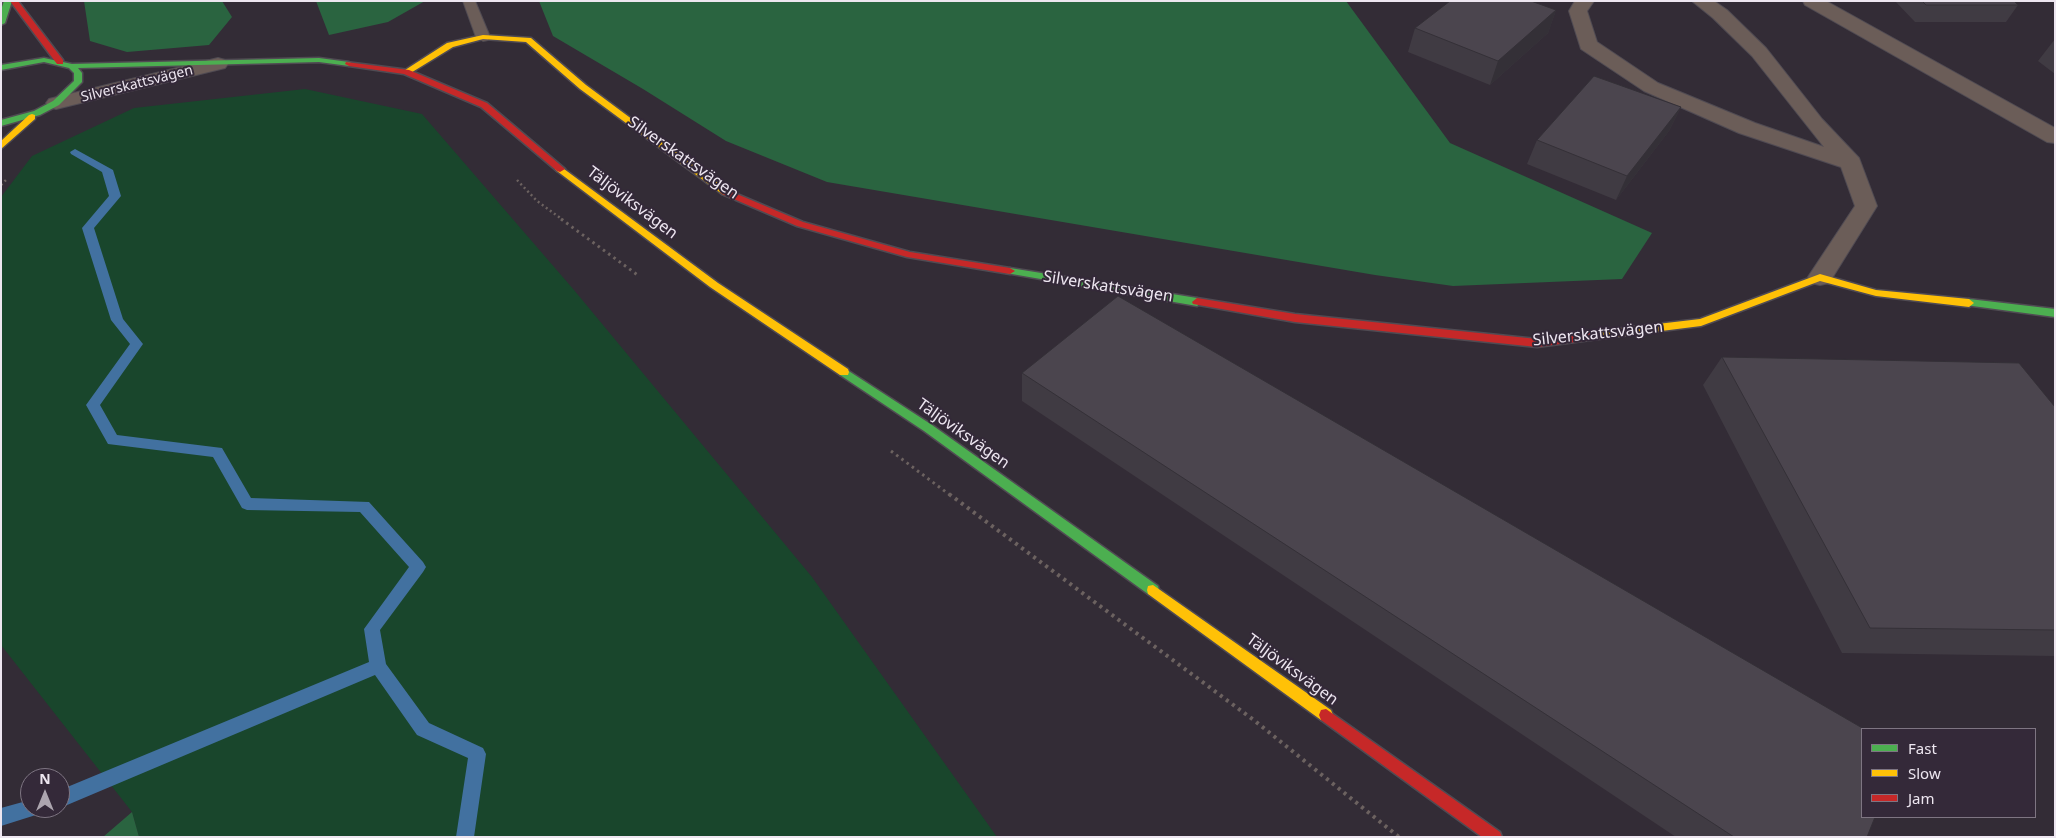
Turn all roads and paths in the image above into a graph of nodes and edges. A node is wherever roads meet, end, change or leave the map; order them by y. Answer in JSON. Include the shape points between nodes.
{"nodes":[{"id":1,"x":8,"y":1,"type":"edge"},
{"id":2,"x":14,"y":1,"type":"edge"},
{"id":3,"x":469,"y":1,"type":"edge"},
{"id":4,"x":1585,"y":1,"type":"edge"},
{"id":5,"x":1700,"y":1,"type":"edge"},
{"id":6,"x":1812,"y":1,"type":"edge"},
{"id":7,"x":1,"y":23,"type":"edge"},
{"id":8,"x":484,"y":38,"type":"junction"},
{"id":9,"x":60,"y":62,"type":"junction"},
{"id":10,"x":218,"y":64,"type":"junction"},
{"id":11,"x":72,"y":66,"type":"junction"},
{"id":12,"x":1,"y":68,"type":"edge"},
{"id":13,"x":406,"y":72,"type":"junction"},
{"id":14,"x":56,"y":103,"type":"junction"},
{"id":15,"x":37,"y":113,"type":"junction"},
{"id":16,"x":1,"y":123,"type":"edge"},
{"id":17,"x":2055,"y":137,"type":"edge"},
{"id":18,"x":1,"y":146,"type":"edge"},
{"id":19,"x":1851,"y":163,"type":"junction"},
{"id":20,"x":512,"y":175,"type":"dead end"},
{"id":21,"x":1820,"y":277,"type":"junction"},
{"id":22,"x":644,"y":280,"type":"dead end"},
{"id":23,"x":2055,"y":313,"type":"edge"},
{"id":24,"x":884,"y":445,"type":"dead end"},
{"id":25,"x":1399,"y":837,"type":"edge"},
{"id":26,"x":1495,"y":837,"type":"edge"}],
"edges":[{"from":1,"to":7,"type":"street"},
{"from":2,"to":9,"type":"street"},
{"from":3,"to":8,"type":"lane"},
{"from":4,"to":19,"type":"street","via":[[1578,11],[1588,45],[1651,87],[1747,128]]},
{"from":5,"to":19,"type":"street","via":[[1720,14],[1759,52]]},
{"from":6,"to":17,"type":"street"},
{"from":8,"to":13,"type":"street","name":"Silverskattsvägen","via":[[450,46]]},
{"from":8,"to":21,"type":"street","name":"Silverskattsvägen","via":[[528,40],[583,87],[727,193],[800,224],[910,255],[1295,318],[1537,343],[1701,322]]},
{"from":9,"to":11,"type":"street","name":"Silverskattsvägen"},
{"from":9,"to":12,"type":"street","name":"Silverskattsvägen","via":[[24,62]]},
{"from":10,"to":11,"type":"street","name":"Silverskattsvägen"},
{"from":10,"to":13,"type":"street","name":"Silverskattsvägen","via":[[319,60]]},
{"from":10,"to":14,"type":"street","name":"Silverskattsvägen"},
{"from":11,"to":14,"type":"street","via":[[78,73],[78,82]]},
{"from":13,"to":26,"type":"street","name":"Täljöviksvägen","via":[[484,105],[562,171],[714,285],[928,428]]},
{"from":14,"to":15,"type":"street"},
{"from":15,"to":16,"type":"street"},
{"from":15,"to":18,"type":"street"},
{"from":19,"to":21,"type":"street","via":[[1866,206]]},
{"from":20,"to":22,"type":"path","via":[[537,201]]},
{"from":21,"to":23,"type":"street","via":[[1876,294]]},
{"from":24,"to":25,"type":"path","via":[[1255,721]]}]}
